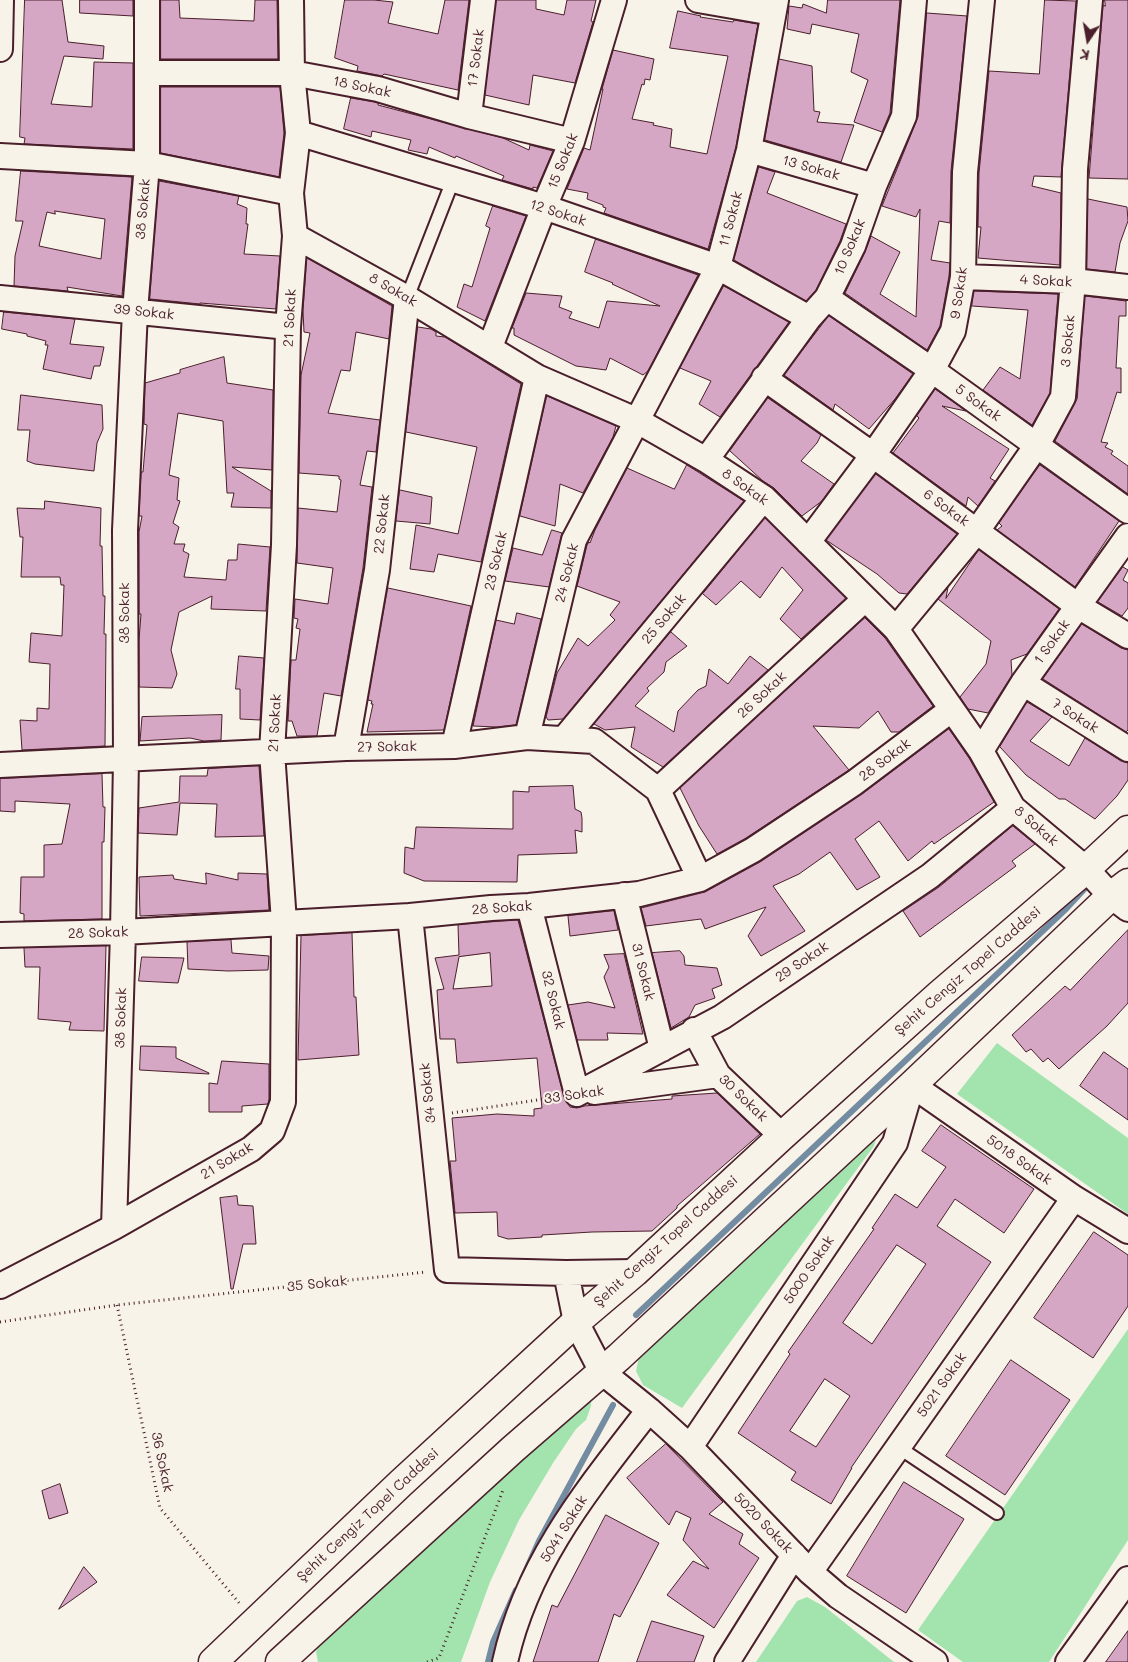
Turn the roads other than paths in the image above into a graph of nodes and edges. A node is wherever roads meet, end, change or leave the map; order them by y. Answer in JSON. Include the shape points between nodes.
{"nodes":[{"id":1,"x":1,"y":0,"type":"edge"},
{"id":2,"x":147,"y":0,"type":"edge"},
{"id":3,"x":291,"y":0,"type":"edge"},
{"id":4,"x":483,"y":0,"type":"edge"},
{"id":5,"x":614,"y":0,"type":"edge"},
{"id":6,"x":698,"y":0,"type":"edge"},
{"id":7,"x":914,"y":0,"type":"edge"},
{"id":8,"x":982,"y":0,"type":"edge"},
{"id":9,"x":1090,"y":0,"type":"edge"},
{"id":10,"x":775,"y":7,"type":"edge"},
{"id":11,"x":0,"y":49,"type":"edge"},
{"id":12,"x":147,"y":73,"type":"junction"},
{"id":13,"x":292,"y":73,"type":"junction"},
{"id":14,"x":469,"y":116,"type":"junction"},
{"id":15,"x":298,"y":133,"type":"junction"},
{"id":16,"x":572,"y":141,"type":"junction"},
{"id":17,"x":748,"y":150,"type":"junction"},
{"id":18,"x":0,"y":156,"type":"edge"},
{"id":19,"x":147,"y":164,"type":"junction"},
{"id":20,"x":453,"y":180,"type":"junction"},
{"id":21,"x":874,"y":186,"type":"junction"},
{"id":22,"x":292,"y":193,"type":"junction"},
{"id":23,"x":544,"y":207,"type":"junction"},
{"id":24,"x":296,"y":236,"type":"junction"},
{"id":25,"x":718,"y":267,"type":"junction"},
{"id":26,"x":963,"y":277,"type":"junction"},
{"id":27,"x":1072,"y":282,"type":"junction"},
{"id":28,"x":1128,"y":287,"type":"edge"},
{"id":29,"x":0,"y":298,"type":"edge"},
{"id":30,"x":407,"y":298,"type":"junction"},
{"id":31,"x":827,"y":298,"type":"junction"},
{"id":32,"x":135,"y":311,"type":"junction"},
{"id":33,"x":809,"y":318,"type":"junction"},
{"id":34,"x":288,"y":327,"type":"junction"},
{"id":35,"x":490,"y":347,"type":"junction"},
{"id":36,"x":932,"y":370,"type":"junction"},
{"id":37,"x":537,"y":377,"type":"junction"},
{"id":38,"x":764,"y":378,"type":"junction"},
{"id":39,"x":636,"y":420,"type":"junction"},
{"id":40,"x":1037,"y":445,"type":"junction"},
{"id":41,"x":873,"y":455,"type":"junction"},
{"id":42,"x":706,"y":460,"type":"junction"},
{"id":43,"x":764,"y":498,"type":"junction"},
{"id":44,"x":1128,"y":511,"type":"edge"},
{"id":45,"x":977,"y":531,"type":"junction"},
{"id":46,"x":1128,"y":536,"type":"edge"},
{"id":47,"x":808,"y":542,"type":"junction"},
{"id":48,"x":865,"y":599,"type":"junction"},
{"id":49,"x":1078,"y":606,"type":"junction"},
{"id":50,"x":896,"y":629,"type":"junction"},
{"id":51,"x":1128,"y":636,"type":"edge"},
{"id":52,"x":1023,"y":683,"type":"junction"},
{"id":53,"x":951,"y":710,"type":"junction"},
{"id":54,"x":527,"y":737,"type":"junction"},
{"id":55,"x":564,"y":739,"type":"junction"},
{"id":56,"x":454,"y":746,"type":"junction"},
{"id":57,"x":346,"y":748,"type":"junction"},
{"id":58,"x":1128,"y":749,"type":"edge"},
{"id":59,"x":981,"y":751,"type":"junction"},
{"id":60,"x":272,"y":752,"type":"junction"},
{"id":61,"x":126,"y":760,"type":"junction"},
{"id":62,"x":0,"y":765,"type":"edge"},
{"id":63,"x":658,"y":790,"type":"junction"},
{"id":64,"x":1013,"y":808,"type":"junction"},
{"id":65,"x":1128,"y":830,"type":"edge"},
{"id":66,"x":1086,"y":869,"type":"junction"},
{"id":67,"x":700,"y":879,"type":"junction"},
{"id":68,"x":624,"y":895,"type":"junction"},
{"id":69,"x":1122,"y":896,"type":"edge"},
{"id":70,"x":529,"y":906,"type":"junction"},
{"id":71,"x":410,"y":916,"type":"junction"},
{"id":72,"x":284,"y":922,"type":"junction"},
{"id":73,"x":124,"y":932,"type":"junction"},
{"id":74,"x":0,"y":935,"type":"edge"},
{"id":75,"x":694,"y":1030,"type":"junction"},
{"id":76,"x":662,"y":1049,"type":"junction"},
{"id":77,"x":718,"y":1075,"type":"junction"},
{"id":78,"x":912,"y":1085,"type":"junction"},
{"id":79,"x":577,"y":1094,"type":"junction"},
{"id":80,"x":782,"y":1136,"type":"junction"},
{"id":81,"x":1074,"y":1198,"type":"junction"},
{"id":82,"x":114,"y":1227,"type":"junction"},
{"id":83,"x":1128,"y":1231,"type":"edge"},
{"id":84,"x":635,"y":1272,"type":"junction"},
{"id":85,"x":566,"y":1273,"type":"junction"},
{"id":86,"x":0,"y":1286,"type":"edge"},
{"id":87,"x":576,"y":1322,"type":"junction"},
{"id":88,"x":602,"y":1372,"type":"junction"},
{"id":89,"x":649,"y":1410,"type":"junction"},
{"id":90,"x":690,"y":1447,"type":"junction"},
{"id":91,"x":898,"y":1447,"type":"junction"},
{"id":92,"x":997,"y":1513,"type":"dead end"},
{"id":93,"x":794,"y":1555,"type":"junction"},
{"id":94,"x":810,"y":1572,"type":"junction"},
{"id":95,"x":1128,"y":1579,"type":"edge"},
{"id":96,"x":213,"y":1662,"type":"edge"},
{"id":97,"x":280,"y":1662,"type":"edge"},
{"id":98,"x":505,"y":1662,"type":"edge"},
{"id":99,"x":727,"y":1662,"type":"edge"},
{"id":100,"x":935,"y":1662,"type":"edge"},
{"id":101,"x":1068,"y":1662,"type":"edge"}],
"edges":[{"from":1,"to":11,"type":"street"},
{"from":2,"to":12,"type":"street","name":"38 Sokak"},
{"from":3,"to":13,"type":"street","name":"21 Sokak"},
{"from":4,"to":14,"type":"street","name":"17 Sokak"},
{"from":5,"to":16,"type":"street","name":"15 Sokak"},
{"from":6,"to":10,"type":"street"},
{"from":7,"to":21,"type":"street","name":"10 Sokak","via":[[904,116]]},
{"from":8,"to":26,"type":"street","name":"9 Sokak","via":[[965,172]]},
{"from":9,"to":27,"type":"street","name":"3 Sokak","via":[[1075,169]]},
{"from":10,"to":17,"type":"street","name":"11 Sokak"},
{"from":12,"to":13,"type":"street","name":"18 Sokak"},
{"from":12,"to":19,"type":"street","name":"38 Sokak"},
{"from":13,"to":14,"type":"street","name":"18 Sokak","via":[[378,89]]},
{"from":13,"to":15,"type":"street","name":"21 Sokak"},
{"from":14,"to":16,"type":"street","name":"18 Sokak"},
{"from":15,"to":20,"type":"street","name":"12 Sokak"},
{"from":15,"to":22,"type":"street","name":"21 Sokak"},
{"from":16,"to":23,"type":"street","name":"15 Sokak"},
{"from":17,"to":21,"type":"street","name":"13 Sokak"},
{"from":17,"to":25,"type":"street","name":"11 Sokak"},
{"from":18,"to":19,"type":"street"},
{"from":19,"to":22,"type":"street"},
{"from":19,"to":32,"type":"street","name":"38 Sokak"},
{"from":20,"to":23,"type":"street","name":"12 Sokak"},
{"from":20,"to":30,"type":"lane"},
{"from":21,"to":31,"type":"street","name":"10 Sokak","via":[[853,246]]},
{"from":22,"to":24,"type":"street","name":"21 Sokak"},
{"from":23,"to":25,"type":"street","name":"12 Sokak"},
{"from":23,"to":35,"type":"street","name":"15 Sokak"},
{"from":24,"to":30,"type":"street","name":"8 Sokak"},
{"from":24,"to":34,"type":"street","name":"21 Sokak"},
{"from":25,"to":33,"type":"street","name":"12 Sokak"},
{"from":25,"to":39,"type":"street","name":"11 Sokak"},
{"from":26,"to":27,"type":"street","name":"4 Sokak"},
{"from":26,"to":36,"type":"street","name":"9 Sokak","via":[[953,332]]},
{"from":27,"to":28,"type":"street","name":"4 Sokak"},
{"from":27,"to":40,"type":"street","name":"3 Sokak","via":[[1063,397]]},
{"from":29,"to":32,"type":"street","name":"39 Sokak"},
{"from":30,"to":35,"type":"street","name":"8 Sokak"},
{"from":30,"to":57,"type":"street","name":"22 Sokak","via":[[377,570]]},
{"from":31,"to":33,"type":"street","name":"10 Sokak"},
{"from":31,"to":36,"type":"street","name":"5 Sokak"},
{"from":32,"to":34,"type":"street","name":"39 Sokak"},
{"from":32,"to":61,"type":"street","name":"38 Sokak","via":[[125,530]]},
{"from":33,"to":38,"type":"street","name":"10 Sokak"},
{"from":34,"to":60,"type":"street","name":"21 Sokak","via":[[284,545]]},
{"from":35,"to":37,"type":"street","name":"8 Sokak"},
{"from":36,"to":40,"type":"street","name":"5 Sokak"},
{"from":36,"to":41,"type":"street","name":"9 Sokak"},
{"from":37,"to":39,"type":"street","name":"8 Sokak"},
{"from":37,"to":56,"type":"street","name":"23 Sokak"},
{"from":38,"to":41,"type":"street","name":"6 Sokak"},
{"from":38,"to":42,"type":"street","name":"10 Sokak"},
{"from":39,"to":42,"type":"street","name":"8 Sokak"},
{"from":39,"to":54,"type":"street","name":"24 Sokak","via":[[574,540]]},
{"from":40,"to":44,"type":"street","name":"5 Sokak"},
{"from":40,"to":45,"type":"street","name":"3 Sokak"},
{"from":41,"to":45,"type":"street","name":"6 Sokak"},
{"from":41,"to":47,"type":"street","name":"9 Sokak"},
{"from":42,"to":43,"type":"street","name":"8 Sokak"},
{"from":43,"to":47,"type":"street","name":"8 Sokak"},
{"from":43,"to":55,"type":"street","name":"25 Sokak"},
{"from":45,"to":49,"type":"street","name":"6 Sokak"},
{"from":45,"to":50,"type":"street","name":"3 Sokak"},
{"from":46,"to":49,"type":"street","name":"1 Sokak"},
{"from":47,"to":48,"type":"street","name":"8 Sokak"},
{"from":48,"to":50,"type":"street","name":"8 Sokak"},
{"from":48,"to":63,"type":"street","name":"26 Sokak"},
{"from":49,"to":51,"type":"street","name":"6 Sokak"},
{"from":49,"to":52,"type":"street","name":"1 Sokak"},
{"from":50,"to":53,"type":"street","name":"8 Sokak"},
{"from":52,"to":58,"type":"street","name":"7 Sokak"},
{"from":52,"to":59,"type":"street","name":"1 Sokak"},
{"from":53,"to":59,"type":"street","name":"8 Sokak"},
{"from":53,"to":67,"type":"street","name":"28 Sokak","via":[[854,783],[754,850]]},
{"from":54,"to":55,"type":"street","name":"27 Sokak"},
{"from":54,"to":56,"type":"street","name":"27 Sokak"},
{"from":55,"to":63,"type":"street","name":"27 Sokak","via":[[594,741]]},
{"from":56,"to":57,"type":"street","name":"27 Sokak"},
{"from":57,"to":60,"type":"street","name":"27 Sokak"},
{"from":59,"to":64,"type":"street","name":"8 Sokak"},
{"from":60,"to":61,"type":"street","name":"27 Sokak"},
{"from":60,"to":72,"type":"street","name":"21 Sokak"},
{"from":61,"to":62,"type":"street","name":"27 Sokak"},
{"from":61,"to":73,"type":"street","name":"38 Sokak"},
{"from":63,"to":67,"type":"street","name":"27 Sokak"},
{"from":64,"to":66,"type":"street","name":"8 Sokak"},
{"from":64,"to":75,"type":"street","name":"29 Sokak","via":[[930,876],[722,1017]]},
{"from":65,"to":66,"type":"main road","name":"Şehit Cengiz Topel Caddesi"},
{"from":66,"to":69,"type":"street","name":"8 Sokak"},
{"from":66,"to":80,"type":"main road","name":"Şehit Cengiz Topel Caddesi","via":[[939,994]]},
{"from":67,"to":68,"type":"street","name":"28 Sokak"},
{"from":68,"to":70,"type":"street","name":"28 Sokak"},
{"from":68,"to":76,"type":"street","name":"31 Sokak"},
{"from":69,"to":78,"type":"main road"},
{"from":70,"to":71,"type":"street","name":"28 Sokak"},
{"from":70,"to":79,"type":"street","name":"32 Sokak"},
{"from":71,"to":72,"type":"street","name":"28 Sokak"},
{"from":71,"to":85,"type":"street","name":"34 Sokak","via":[[446,1270]]},
{"from":72,"to":73,"type":"street","name":"28 Sokak"},
{"from":72,"to":82,"type":"street","name":"21 Sokak","via":[[283,1102],[272,1131],[252,1148]]},
{"from":73,"to":74,"type":"street","name":"28 Sokak"},
{"from":73,"to":82,"type":"street","name":"38 Sokak"},
{"from":75,"to":76,"type":"street","name":"29 Sokak"},
{"from":75,"to":77,"type":"street","name":"30 Sokak"},
{"from":76,"to":79,"type":"street","name":"29 Sokak"},
{"from":77,"to":79,"type":"street","name":"33 Sokak"},
{"from":77,"to":80,"type":"street","name":"30 Sokak"},
{"from":78,"to":81,"type":"street","name":"5018 Sokak"},
{"from":78,"to":88,"type":"main road"},
{"from":78,"to":90,"type":"street","name":"5000 Sokak","via":[[895,1143]]},
{"from":80,"to":84,"type":"main road","name":"Şehit Cengiz Topel Caddesi"},
{"from":81,"to":83,"type":"street","name":"5018 Sokak"},
{"from":81,"to":91,"type":"street","name":"5021 Sokak"},
{"from":82,"to":86,"type":"street","name":"21 Sokak"},
{"from":84,"to":85,"type":"street"},
{"from":84,"to":87,"type":"main road","name":"Şehit Cengiz Topel Caddesi"},
{"from":85,"to":87,"type":"street"},
{"from":87,"to":88,"type":"street"},
{"from":87,"to":96,"type":"main road","name":"Şehit Cengiz Topel Caddesi"},
{"from":88,"to":89,"type":"street","name":"5020 Sokak"},
{"from":88,"to":97,"type":"main road"},
{"from":89,"to":90,"type":"street","name":"5020 Sokak"},
{"from":89,"to":98,"type":"street","name":"5041 Sokak","via":[[556,1536],[527,1591]]},
{"from":90,"to":93,"type":"street","name":"5020 Sokak"},
{"from":91,"to":92,"type":"lane"},
{"from":91,"to":94,"type":"street","name":"5021 Sokak"},
{"from":93,"to":94,"type":"street","name":"5020 Sokak"},
{"from":93,"to":99,"type":"street"},
{"from":94,"to":100,"type":"street","name":"5020 Sokak","via":[[838,1596]]},
{"from":95,"to":101,"type":"street"}]}
